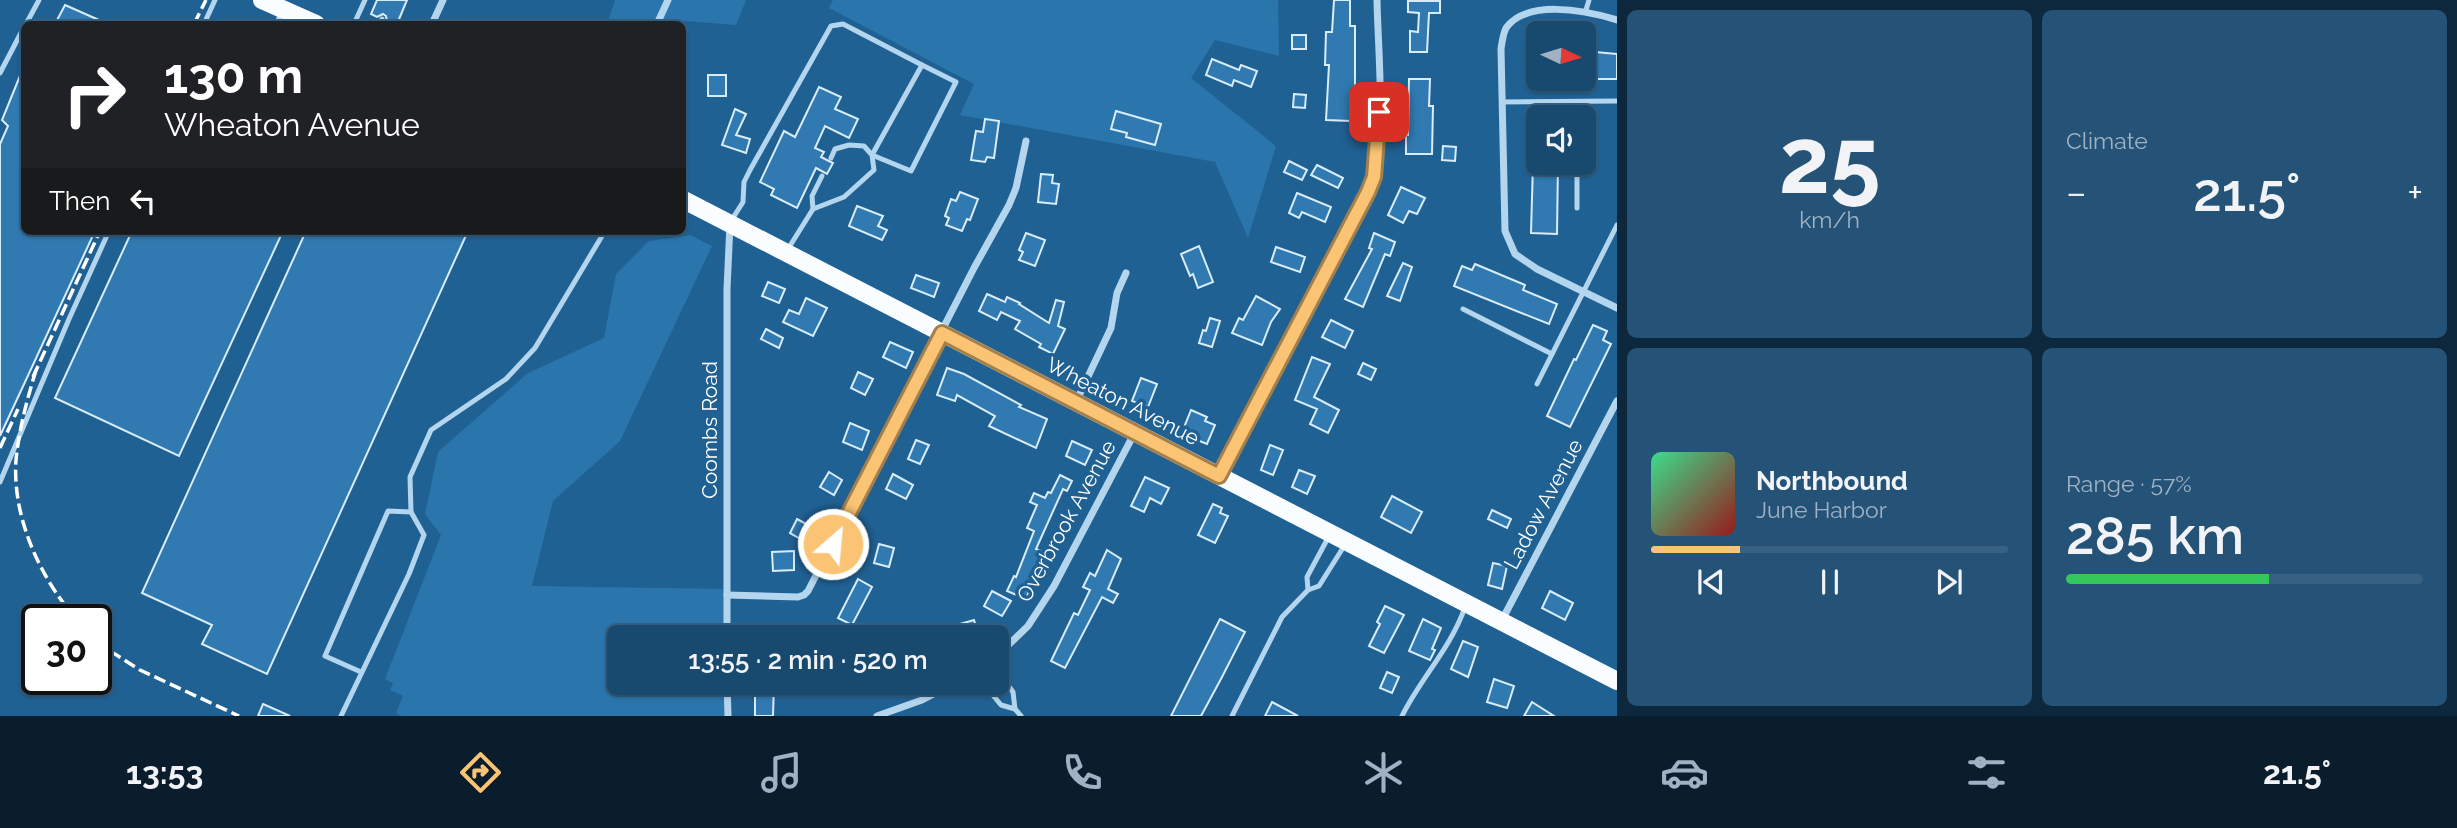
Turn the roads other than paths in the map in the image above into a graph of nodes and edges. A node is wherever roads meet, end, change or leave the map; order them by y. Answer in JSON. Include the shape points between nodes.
{"nodes":[{"id":1,"x":39,"y":0,"type":"edge"},
{"id":2,"x":215,"y":0,"type":"edge"},
{"id":3,"x":262,"y":0,"type":"edge"},
{"id":4,"x":365,"y":0,"type":"edge"},
{"id":5,"x":443,"y":0,"type":"edge"},
{"id":6,"x":668,"y":0,"type":"edge"},
{"id":7,"x":1377,"y":0,"type":"edge"},
{"id":8,"x":1588,"y":0,"type":"edge"},
{"id":9,"x":1586,"y":10,"type":"junction"},
{"id":10,"x":279,"y":17,"type":"edge"},
{"id":11,"x":1617,"y":20,"type":"edge"},
{"id":12,"x":28,"y":21,"type":"edge"},
{"id":13,"x":205,"y":21,"type":"edge"},
{"id":14,"x":300,"y":21,"type":"edge"},
{"id":15,"x":355,"y":21,"type":"edge"},
{"id":16,"x":433,"y":21,"type":"edge"},
{"id":17,"x":658,"y":21,"type":"edge"},
{"id":18,"x":21,"y":34,"type":"edge"},
{"id":19,"x":922,"y":65,"type":"junction"},
{"id":20,"x":0,"y":73,"type":"edge"},
{"id":21,"x":1617,"y":101,"type":"edge"},
{"id":22,"x":1502,"y":102,"type":"junction"},
{"id":23,"x":1578,"y":102,"type":"junction"},
{"id":24,"x":1578,"y":105,"type":"edge"},
{"id":25,"x":1026,"y":141,"type":"dead end"},
{"id":26,"x":872,"y":155,"type":"junction"},
{"id":27,"x":831,"y":158,"type":"dead end"},
{"id":28,"x":1577,"y":175,"type":"edge"},
{"id":29,"x":822,"y":176,"type":"dead end"},
{"id":30,"x":686,"y":201,"type":"edge"},
{"id":31,"x":1577,"y":208,"type":"dead end"},
{"id":32,"x":813,"y":209,"type":"junction"},
{"id":33,"x":730,"y":223,"type":"junction"},
{"id":34,"x":1617,"y":225,"type":"edge"},
{"id":35,"x":107,"y":235,"type":"edge"},
{"id":36,"x":603,"y":235,"type":"edge"},
{"id":37,"x":786,"y":252,"type":"junction"},
{"id":38,"x":1126,"y":273,"type":"dead end"},
{"id":39,"x":1584,"y":292,"type":"junction"},
{"id":40,"x":1617,"y":308,"type":"edge"},
{"id":41,"x":1463,"y":309,"type":"dead end"},
{"id":42,"x":942,"y":333,"type":"junction"},
{"id":43,"x":1552,"y":354,"type":"junction"},
{"id":44,"x":1537,"y":384,"type":"dead end"},
{"id":45,"x":1617,"y":401,"type":"edge"},
{"id":46,"x":1076,"y":402,"type":"junction"},
{"id":47,"x":1135,"y":432,"type":"junction"},
{"id":48,"x":1219,"y":476,"type":"junction"},
{"id":49,"x":0,"y":482,"type":"edge"},
{"id":50,"x":411,"y":512,"type":"junction"},
{"id":51,"x":1330,"y":533,"type":"junction"},
{"id":52,"x":1346,"y":542,"type":"junction"},
{"id":53,"x":1308,"y":590,"type":"junction"},
{"id":54,"x":727,"y":595,"type":"junction"},
{"id":55,"x":1465,"y":604,"type":"junction"},
{"id":56,"x":1500,"y":622,"type":"junction"},
{"id":57,"x":727,"y":625,"type":"edge"},
{"id":58,"x":1009,"y":644,"type":"edge"},
{"id":59,"x":361,"y":672,"type":"junction"},
{"id":60,"x":1617,"y":681,"type":"edge"},
{"id":61,"x":1009,"y":687,"type":"edge"},
{"id":62,"x":727,"y":695,"type":"edge"},
{"id":63,"x":930,"y":695,"type":"edge"},
{"id":64,"x":993,"y":695,"type":"edge"},
{"id":65,"x":1015,"y":709,"type":"junction"},
{"id":66,"x":341,"y":716,"type":"edge"},
{"id":67,"x":727,"y":716,"type":"edge"},
{"id":68,"x":877,"y":716,"type":"edge"},
{"id":69,"x":1021,"y":716,"type":"edge"},
{"id":70,"x":1232,"y":716,"type":"edge"},
{"id":71,"x":1402,"y":716,"type":"edge"}],
"edges":[{"from":1,"to":12,"type":"lane"},
{"from":2,"to":13,"type":"lane"},
{"from":3,"to":10,"type":"main road"},
{"from":4,"to":15,"type":"lane"},
{"from":5,"to":16,"type":"street"},
{"from":6,"to":17,"type":"street"},
{"from":7,"to":48,"type":"street","via":[[1379,112],[1374,177]]},
{"from":8,"to":9,"type":"lane"},
{"from":9,"to":11,"type":"street"},
{"from":9,"to":22,"type":"street","via":[[1535,2],[1519,9],[1506,28],[1500,49]]},
{"from":10,"to":14,"type":"main road"},
{"from":18,"to":20,"type":"lane"},
{"from":19,"to":26,"type":"lane"},
{"from":19,"to":26,"type":"lane","via":[[956,82],[911,171]]},
{"from":19,"to":33,"type":"lane","via":[[843,23],[831,26],[750,170],[743,202]]},
{"from":21,"to":23,"type":"lane"},
{"from":22,"to":23,"type":"lane"},
{"from":22,"to":39,"type":"street","via":[[1505,231],[1515,254]]},
{"from":23,"to":24,"type":"lane"},
{"from":25,"to":42,"type":"street","via":[[1009,205]]},
{"from":26,"to":27,"type":"lane","via":[[864,146],[849,145],[835,149]]},
{"from":26,"to":32,"type":"lane","via":[[874,170],[857,186],[844,197]]},
{"from":28,"to":31,"type":"lane"},
{"from":29,"to":32,"type":"lane","via":[[812,196]]},
{"from":30,"to":33,"type":"main road","name":"Wheaton Avenue"},
{"from":32,"to":37,"type":"lane"},
{"from":33,"to":37,"type":"main road","name":"Wheaton Avenue"},
{"from":33,"to":54,"type":"street","name":"Coombs Road"},
{"from":34,"to":39,"type":"lane"},
{"from":35,"to":49,"type":"lane"},
{"from":36,"to":50,"type":"lane","via":[[529,355],[506,379],[431,430],[410,477]]},
{"from":37,"to":42,"type":"main road","name":"Wheaton Avenue"},
{"from":38,"to":46,"type":"street","via":[[1111,328]]},
{"from":39,"to":40,"type":"street"},
{"from":39,"to":43,"type":"lane"},
{"from":41,"to":43,"type":"lane"},
{"from":42,"to":46,"type":"main road","name":"Wheaton Avenue"},
{"from":42,"to":54,"type":"street","via":[[804,596]]},
{"from":43,"to":44,"type":"lane"},
{"from":45,"to":56,"type":"street","name":"Ladow Avenue"},
{"from":46,"to":47,"type":"main road","name":"Wheaton Avenue"},
{"from":47,"to":48,"type":"main road","name":"Wheaton Avenue"},
{"from":47,"to":58,"type":"street","name":"Overbrook Avenue","via":[[1054,586],[1028,626]]},
{"from":48,"to":51,"type":"main road","name":"Wheaton Avenue"},
{"from":50,"to":59,"type":"lane","via":[[424,535]]},
{"from":50,"to":59,"type":"lane","via":[[388,511],[325,656]]},
{"from":51,"to":52,"type":"main road","name":"Wheaton Avenue"},
{"from":51,"to":53,"type":"lane","via":[[1307,577]]},
{"from":52,"to":53,"type":"lane","via":[[1319,586]]},
{"from":52,"to":55,"type":"main road","name":"Wheaton Avenue"},
{"from":53,"to":70,"type":"lane","via":[[1282,617]]},
{"from":54,"to":57,"type":"street","name":"Coombs Road"},
{"from":55,"to":56,"type":"main road","name":"Wheaton Avenue"},
{"from":55,"to":71,"type":"lane","via":[[1461,619]]},
{"from":56,"to":60,"type":"main road","name":"Wheaton Avenue"},
{"from":59,"to":66,"type":"lane"},
{"from":61,"to":65,"type":"lane"},
{"from":62,"to":67,"type":"street"},
{"from":63,"to":68,"type":"street"},
{"from":64,"to":65,"type":"lane","via":[[1001,705]]},
{"from":65,"to":69,"type":"lane"}]}
